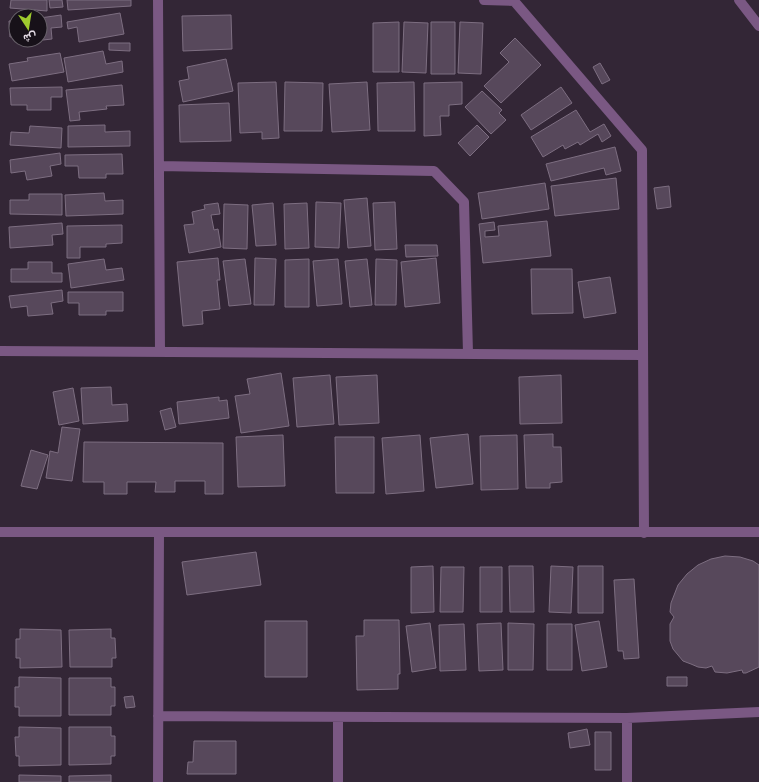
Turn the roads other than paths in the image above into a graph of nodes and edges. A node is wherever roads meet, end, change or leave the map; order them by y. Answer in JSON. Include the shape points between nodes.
{"nodes":[{"id":1,"x":158,"y":0,"type":"edge"},
{"id":2,"x":484,"y":0,"type":"edge"},
{"id":3,"x":739,"y":0,"type":"edge"},
{"id":4,"x":759,"y":26,"type":"edge"},
{"id":5,"x":159,"y":166,"type":"junction"},
{"id":6,"x":0,"y":351,"type":"edge"},
{"id":7,"x":160,"y":352,"type":"junction"},
{"id":8,"x":468,"y":354,"type":"junction"},
{"id":9,"x":643,"y":354,"type":"junction"},
{"id":10,"x":0,"y":532,"type":"edge"},
{"id":11,"x":159,"y":532,"type":"junction"},
{"id":12,"x":759,"y":532,"type":"edge"},
{"id":13,"x":644,"y":533,"type":"junction"},
{"id":14,"x":759,"y":712,"type":"edge"},
{"id":15,"x":158,"y":716,"type":"junction"},
{"id":16,"x":338,"y":717,"type":"junction"},
{"id":17,"x":627,"y":718,"type":"junction"},
{"id":18,"x":158,"y":782,"type":"edge"},
{"id":19,"x":338,"y":782,"type":"edge"},
{"id":20,"x":627,"y":782,"type":"edge"}],
"edges":[{"from":1,"to":5,"type":"street"},
{"from":2,"to":9,"type":"street","via":[[514,0],[642,150]]},
{"from":3,"to":4,"type":"street"},
{"from":5,"to":7,"type":"street"},
{"from":5,"to":8,"type":"street","via":[[434,171],[464,202]]},
{"from":6,"to":7,"type":"street"},
{"from":7,"to":8,"type":"street"},
{"from":8,"to":9,"type":"street"},
{"from":9,"to":13,"type":"street"},
{"from":10,"to":11,"type":"street"},
{"from":11,"to":13,"type":"street"},
{"from":11,"to":15,"type":"street"},
{"from":12,"to":13,"type":"street"},
{"from":14,"to":17,"type":"street"},
{"from":15,"to":16,"type":"street"},
{"from":15,"to":18,"type":"street"},
{"from":16,"to":17,"type":"street"},
{"from":16,"to":19,"type":"street"},
{"from":17,"to":20,"type":"street"}]}
